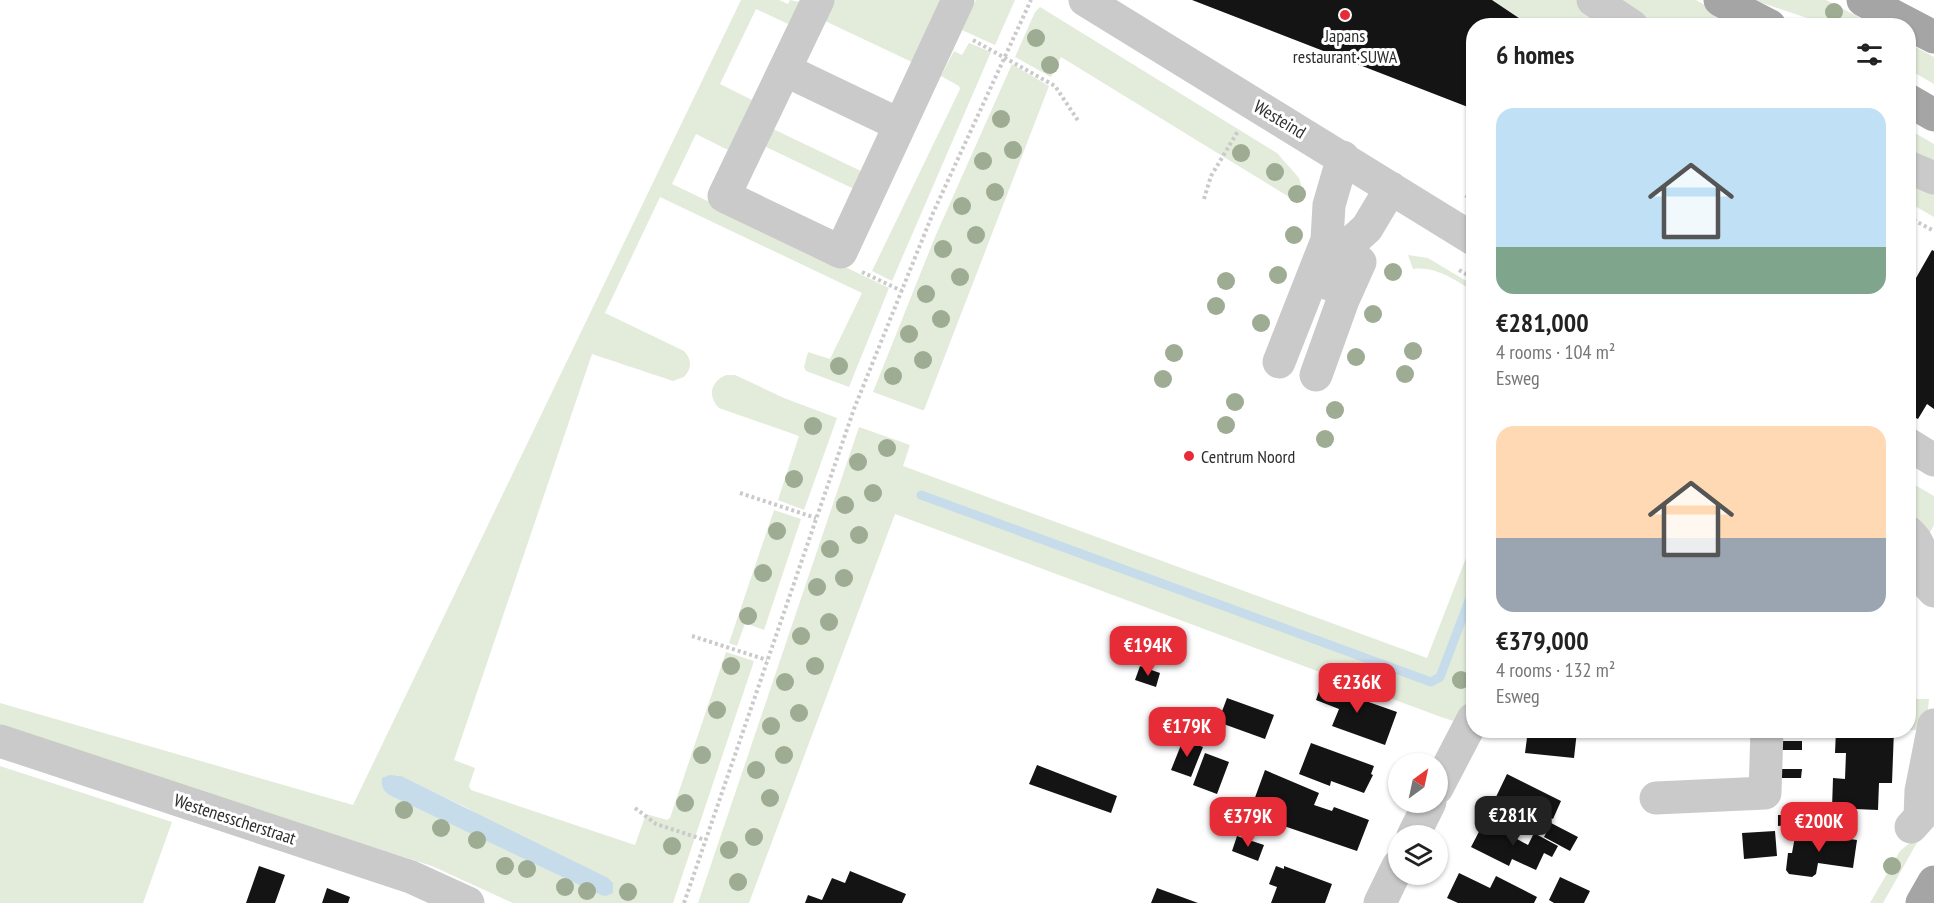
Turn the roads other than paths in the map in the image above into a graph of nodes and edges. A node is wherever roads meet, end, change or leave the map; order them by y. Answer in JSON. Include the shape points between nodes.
{"nodes":[{"id":1,"x":818,"y":0,"type":"edge"},
{"id":2,"x":958,"y":0,"type":"edge"},
{"id":3,"x":1085,"y":0,"type":"edge"},
{"id":4,"x":1593,"y":0,"type":"edge"},
{"id":5,"x":1720,"y":0,"type":"edge"},
{"id":6,"x":1863,"y":0,"type":"edge"},
{"id":7,"x":1620,"y":18,"type":"edge"},
{"id":8,"x":1755,"y":18,"type":"edge"},
{"id":9,"x":1898,"y":18,"type":"edge"},
{"id":10,"x":1916,"y":28,"type":"edge"},
{"id":11,"x":1934,"y":37,"type":"edge"},
{"id":12,"x":785,"y":70,"type":"junction"},
{"id":13,"x":1916,"y":105,"type":"edge"},
{"id":14,"x":1934,"y":115,"type":"edge"},
{"id":15,"x":900,"y":125,"type":"junction"},
{"id":16,"x":1343,"y":157,"type":"junction"},
{"id":17,"x":1916,"y":170,"type":"edge"},
{"id":18,"x":1934,"y":178,"type":"edge"},
{"id":19,"x":1390,"y":189,"type":"junction"},
{"id":20,"x":1466,"y":234,"type":"edge"},
{"id":21,"x":1916,"y":449,"type":"edge"},
{"id":22,"x":1934,"y":460,"type":"edge"},
{"id":23,"x":1916,"y":540,"type":"edge"},
{"id":24,"x":1934,"y":591,"type":"edge"},
{"id":25,"x":1934,"y":725,"type":"edge"},
{"id":26,"x":1466,"y":732,"type":"edge"},
{"id":27,"x":1767,"y":738,"type":"edge"},
{"id":28,"x":0,"y":741,"type":"edge"},
{"id":29,"x":1448,"y":767,"type":"edge"},
{"id":30,"x":1656,"y":798,"type":"dead end"},
{"id":31,"x":1911,"y":827,"type":"dead end"},
{"id":32,"x":1934,"y":882,"type":"edge"},
{"id":33,"x":1389,"y":885,"type":"edge"},
{"id":34,"x":468,"y":903,"type":"edge"},
{"id":35,"x":1380,"y":903,"type":"edge"},
{"id":36,"x":1922,"y":903,"type":"edge"}],
"edges":[{"from":1,"to":12,"type":"street"},
{"from":2,"to":15,"type":"street"},
{"from":3,"to":16,"type":"street","name":"Westeind"},
{"from":4,"to":7,"type":"street"},
{"from":5,"to":8,"type":"main road"},
{"from":6,"to":9,"type":"main road"},
{"from":10,"to":11,"type":"main road"},
{"from":12,"to":15,"type":"street"},
{"from":12,"to":15,"type":"street","via":[[724,196],[841,252]]},
{"from":13,"to":14,"type":"main road"},
{"from":16,"to":19,"type":"street","name":"Westeind"},
{"from":16,"to":19,"type":"street","via":[[1329,205],[1327,240],[1288,365],[1343,300],[1362,257],[1367,228]]},
{"from":17,"to":18,"type":"street"},
{"from":19,"to":20,"type":"street","name":"Westeind"},
{"from":21,"to":22,"type":"street"},
{"from":23,"to":24,"type":"street","via":[[1922,551],[1922,579]]},
{"from":25,"to":31,"type":"street","via":[[1921,791],[1920,818]]},
{"from":26,"to":29,"type":"street"},
{"from":27,"to":30,"type":"street","via":[[1765,793]]},
{"from":28,"to":34,"type":"street","name":"Westenesscherstraat","via":[[411,877]]},
{"from":32,"to":36,"type":"main road"},
{"from":33,"to":35,"type":"street"}]}
